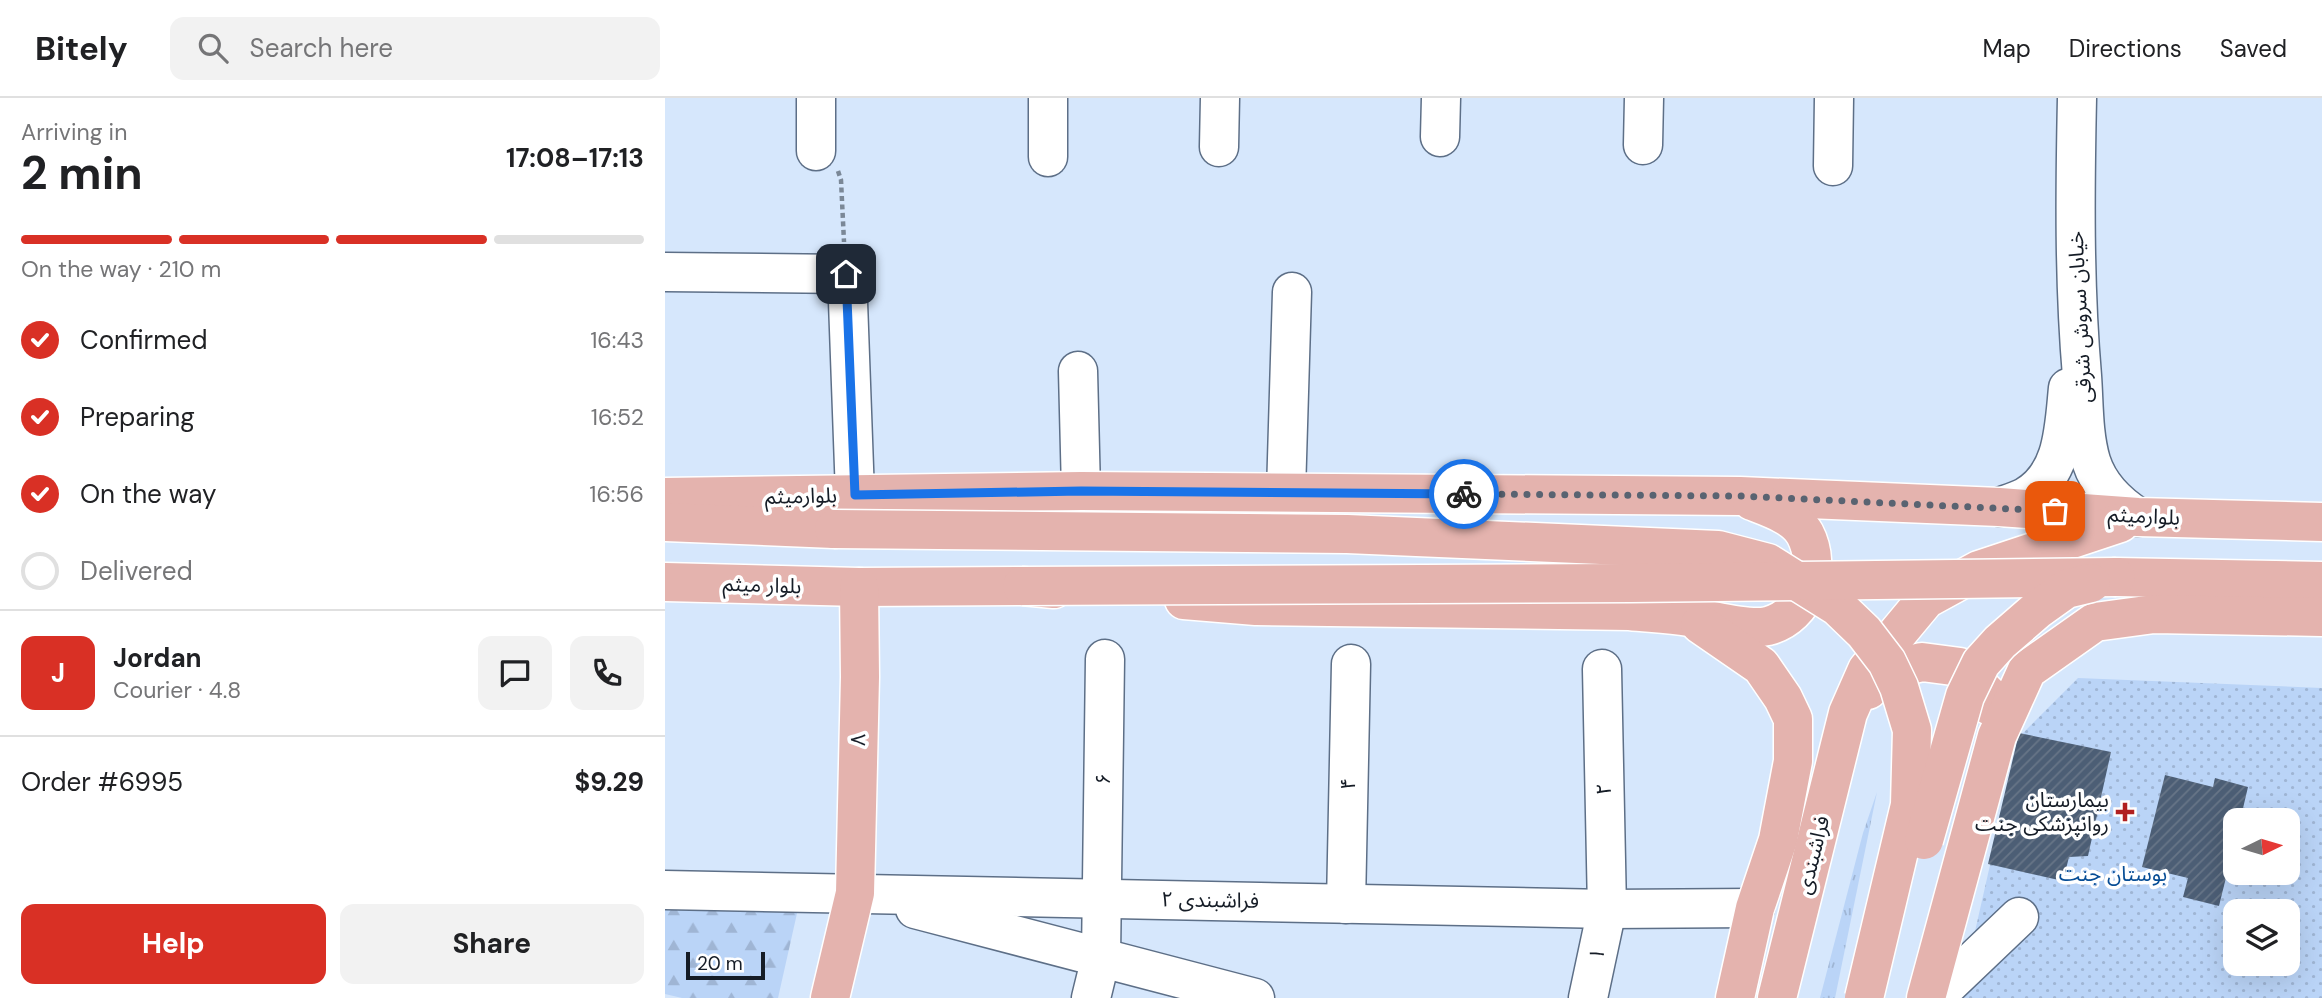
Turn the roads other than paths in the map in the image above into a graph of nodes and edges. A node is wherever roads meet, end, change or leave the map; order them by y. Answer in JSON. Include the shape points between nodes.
{"nodes":[{"id":1,"x":816,"y":98,"type":"edge"},
{"id":2,"x":1048,"y":98,"type":"edge"},
{"id":3,"x":1220,"y":98,"type":"edge"},
{"id":4,"x":1441,"y":98,"type":"edge"},
{"id":5,"x":1644,"y":98,"type":"edge"},
{"id":6,"x":1834,"y":98,"type":"edge"},
{"id":7,"x":2077,"y":98,"type":"edge"},
{"id":8,"x":1440,"y":136,"type":"dead end"},
{"id":9,"x":1643,"y":145,"type":"dead end"},
{"id":10,"x":1219,"y":147,"type":"dead end"},
{"id":11,"x":816,"y":151,"type":"road end"},
{"id":12,"x":1048,"y":156,"type":"dead end"},
{"id":13,"x":1833,"y":166,"type":"dead end"},
{"id":14,"x":665,"y":272,"type":"edge"},
{"id":15,"x":1292,"y":292,"type":"dead end"},
{"id":16,"x":2076,"y":313,"type":"junction"},
{"id":17,"x":1078,"y":371,"type":"dead end"},
{"id":18,"x":1081,"y":491,"type":"junction"},
{"id":19,"x":1286,"y":492,"type":"junction"},
{"id":20,"x":855,"y":495,"type":"junction"},
{"id":21,"x":1740,"y":496,"type":"junction"},
{"id":22,"x":665,"y":497,"type":"edge"},
{"id":23,"x":1999,"y":507,"type":"junction"},
{"id":24,"x":2138,"y":517,"type":"junction"},
{"id":25,"x":665,"y":522,"type":"edge"},
{"id":26,"x":2322,"y":523,"type":"edge"},
{"id":27,"x":2116,"y":577,"type":"junction"},
{"id":28,"x":2322,"y":581,"type":"edge"},
{"id":29,"x":665,"y":582,"type":"edge"},
{"id":30,"x":1022,"y":586,"type":"junction"},
{"id":31,"x":859,"y":587,"type":"junction"},
{"id":32,"x":1690,"y":617,"type":"junction"},
{"id":33,"x":2322,"y":617,"type":"edge"},
{"id":34,"x":1105,"y":659,"type":"dead end"},
{"id":35,"x":1351,"y":664,"type":"dead end"},
{"id":36,"x":1602,"y":669,"type":"dead end"},
{"id":37,"x":1848,"y":713,"type":"junction"},
{"id":38,"x":1997,"y":736,"type":"junction"},
{"id":39,"x":665,"y":890,"type":"edge"},
{"id":40,"x":855,"y":893,"type":"junction"},
{"id":41,"x":1100,"y":898,"type":"junction"},
{"id":42,"x":1346,"y":904,"type":"junction"},
{"id":43,"x":1755,"y":908,"type":"junction"},
{"id":44,"x":1607,"y":909,"type":"junction"},
{"id":45,"x":2019,"y":917,"type":"dead end"},
{"id":46,"x":1101,"y":957,"type":"junction"},
{"id":47,"x":830,"y":998,"type":"edge"},
{"id":48,"x":1091,"y":998,"type":"edge"},
{"id":49,"x":1255,"y":998,"type":"edge"},
{"id":50,"x":1588,"y":998,"type":"edge"},
{"id":51,"x":1734,"y":998,"type":"edge"},
{"id":52,"x":1777,"y":998,"type":"edge"},
{"id":53,"x":1864,"y":998,"type":"edge"},
{"id":54,"x":1885,"y":998,"type":"edge"},
{"id":55,"x":1926,"y":998,"type":"edge"},
{"id":56,"x":1934,"y":998,"type":"edge"}],
"edges":[{"from":1,"to":11,"type":"street"},
{"from":2,"to":12,"type":"street"},
{"from":3,"to":10,"type":"street"},
{"from":4,"to":8,"type":"street"},
{"from":5,"to":9,"type":"street"},
{"from":6,"to":13,"type":"street"},
{"from":7,"to":16,"type":"street","name":"خیابان سروش شرقی"},
{"from":14,"to":20,"type":"street","via":[[846,274]]},
{"from":15,"to":19,"type":"street"},
{"from":16,"to":23,"type":"street","via":[[2057,461],[2045,482],[2025,497]]},
{"from":16,"to":24,"type":"street","name":"خیابان سروش شرقی","via":[[2091,461],[2104,487]]},
{"from":17,"to":18,"type":"street"},
{"from":18,"to":19,"type":"main road","name":"بلوارمیثم"},
{"from":18,"to":20,"type":"main road","name":"بلوارمیثم"},
{"from":19,"to":21,"type":"main road","name":"بلوارمیثم"},
{"from":20,"to":22,"type":"main road","name":"بلوارمیثم"},
{"from":21,"to":23,"type":"main road","name":"بلوارمیثم"},
{"from":21,"to":32,"type":"main road","via":[[1781,512],[1805,534],[1811,577],[1804,601],[1790,616],[1768,626]]},
{"from":23,"to":24,"type":"main road","name":"بلوارمیثم"},
{"from":24,"to":26,"type":"main road","name":"بلوارمیثم"},
{"from":24,"to":37,"type":"main road","name":"فراشبندی","via":[[1979,570],[1926,599],[1867,670]]},
{"from":25,"to":53,"type":"main road","bridge":true,"via":[[834,529],[1346,534],[1718,550],[1768,564],[1838,607],[1864,632],[1887,662],[1912,730],[1910,805]]},
{"from":27,"to":28,"type":"main road"},
{"from":27,"to":30,"type":"main road","bridge":true},
{"from":27,"to":54,"type":"main road","bridge":true,"via":[[2066,589],[2019,625],[1981,663],[1965,696],[1930,815]]},
{"from":29,"to":31,"type":"main road","name":"بلوار میثم"},
{"from":30,"to":31,"type":"main road"},
{"from":30,"to":32,"type":"main road","via":[[1256,606],[1630,611]]},
{"from":31,"to":40,"type":"main road","name":"۸"},
{"from":32,"to":43,"type":"main road","via":[[1761,666],[1793,719],[1793,761],[1778,840]]},
{"from":33,"to":38,"type":"main road","via":[[2154,614],[2095,622],[2027,670]]},
{"from":34,"to":41,"type":"street","name":"۶"},
{"from":35,"to":42,"type":"street","name":"۴"},
{"from":36,"to":44,"type":"street","name":"۲"},
{"from":37,"to":38,"type":"main road","via":[[1885,671],[1922,662],[1960,667],[1987,694]]},
{"from":37,"to":52,"type":"main road","name":"فراشبندی"},
{"from":38,"to":55,"type":"main road"},
{"from":39,"to":40,"type":"street","name":"۲ فراشبندی"},
{"from":40,"to":41,"type":"street","name":"۲ فراشبندی"},
{"from":40,"to":46,"type":"street"},
{"from":40,"to":47,"type":"main road","name":"۸"},
{"from":41,"to":42,"type":"street","name":"۲ فراشبندی"},
{"from":41,"to":46,"type":"street","name":"۶"},
{"from":42,"to":44,"type":"street","name":"۲ فراشبندی"},
{"from":43,"to":44,"type":"street","name":"۲ فراشبندی"},
{"from":43,"to":51,"type":"main road"},
{"from":44,"to":50,"type":"street","name":"۱"},
{"from":45,"to":56,"type":"street"},
{"from":46,"to":48,"type":"street","name":"۶"},
{"from":46,"to":49,"type":"street"}]}
